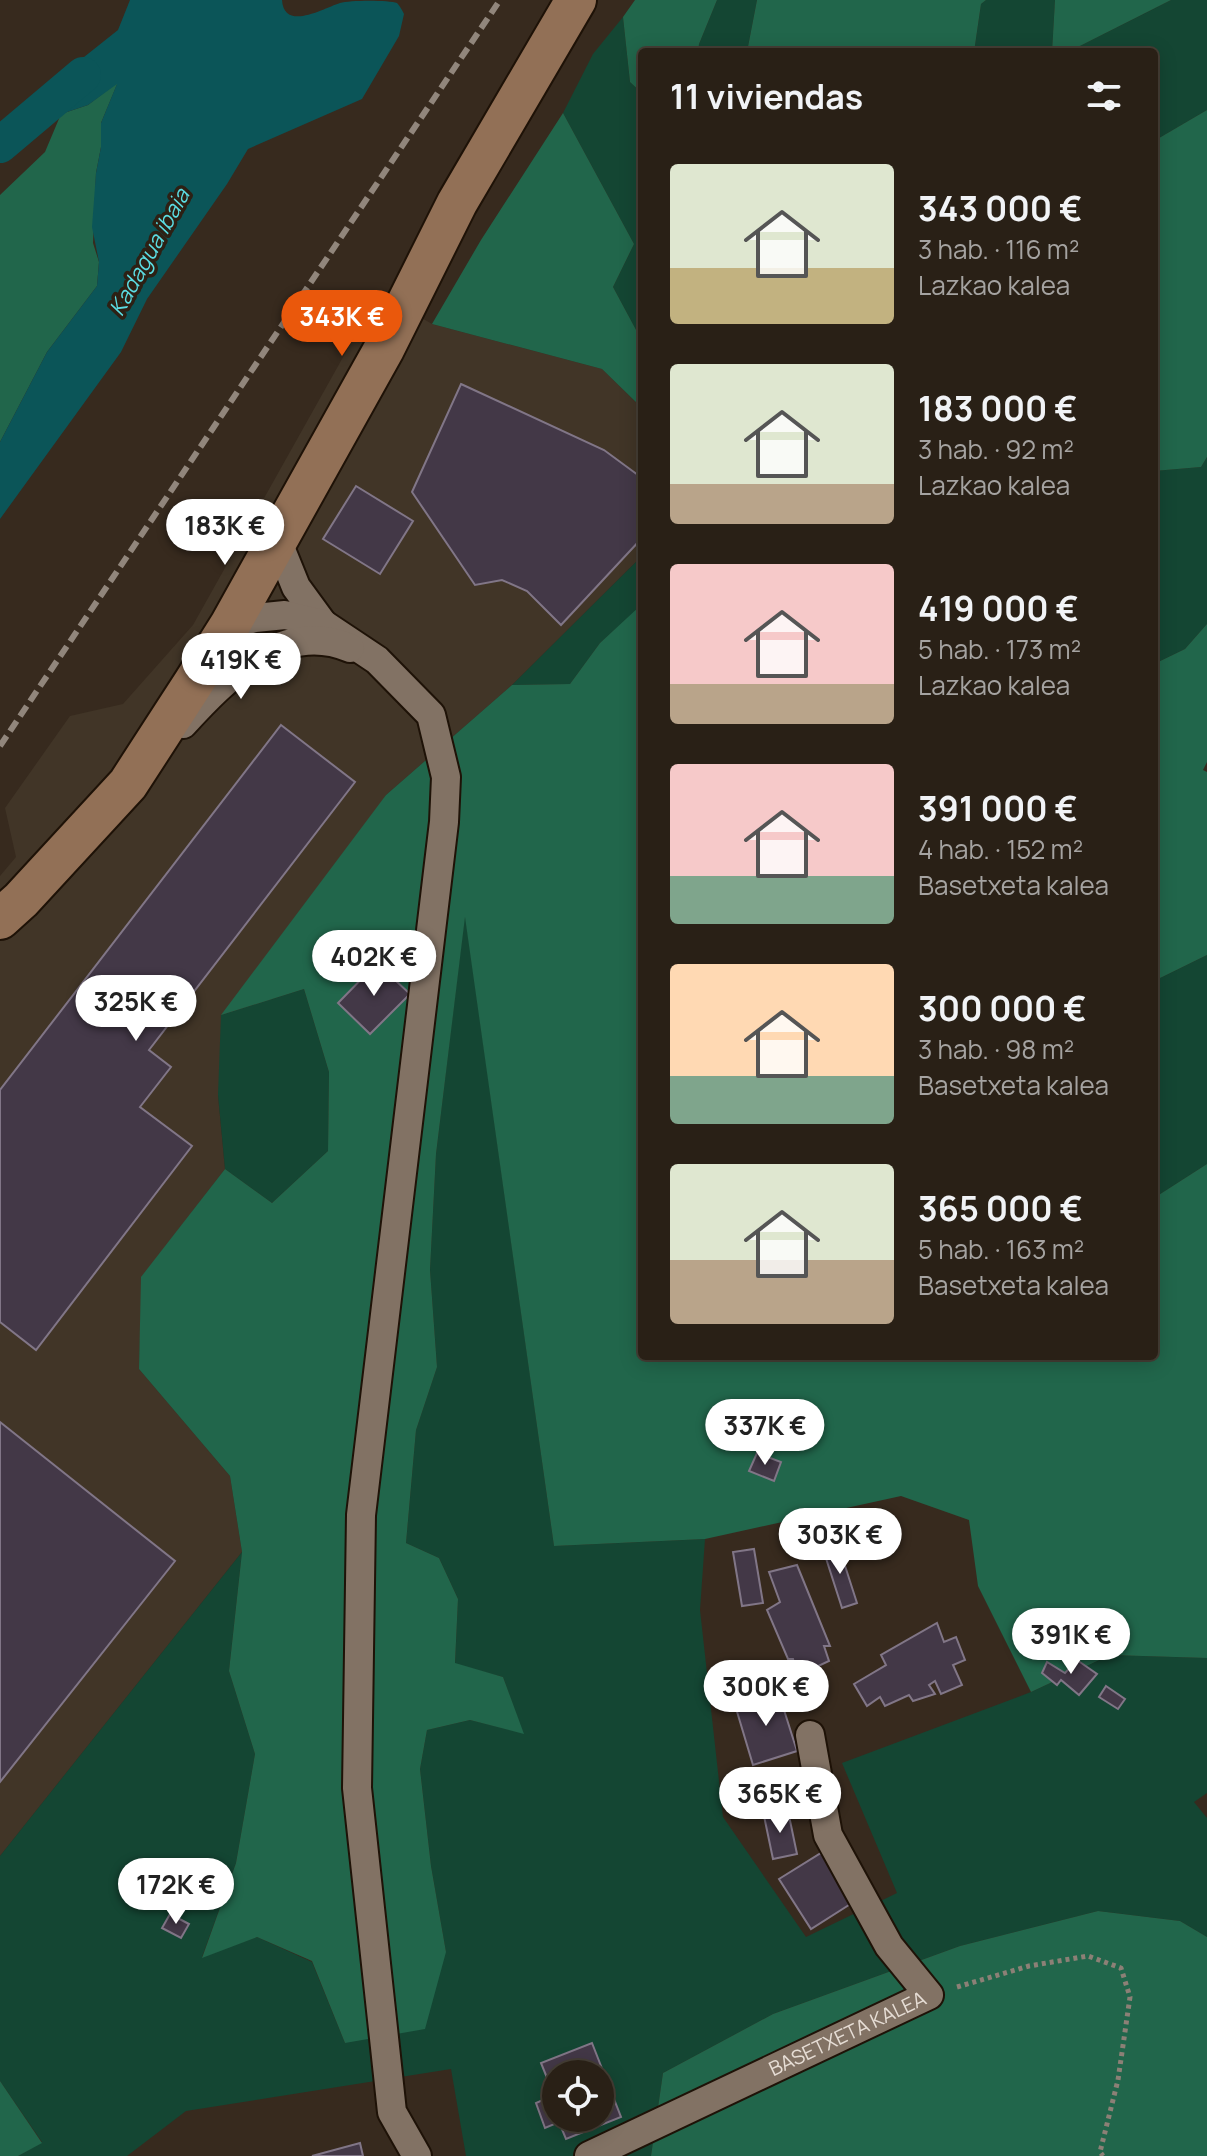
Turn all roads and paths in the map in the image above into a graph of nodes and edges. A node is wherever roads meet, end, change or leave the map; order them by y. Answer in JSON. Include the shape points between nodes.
{"nodes":[{"id":1,"x":576,"y":0,"type":"edge"},
{"id":2,"x":277,"y":540,"type":"junction"},
{"id":3,"x":323,"y":624,"type":"junction"},
{"id":4,"x":230,"y":625,"type":"junction"},
{"id":5,"x":377,"y":660,"type":"junction"},
{"id":6,"x":128,"y":784,"type":"junction"},
{"id":7,"x":7,"y":916,"type":"edge"},
{"id":8,"x":810,"y":1735,"type":"dead end"},
{"id":9,"x":929,"y":1995,"type":"junction"},
{"id":10,"x":417,"y":2156,"type":"edge"},
{"id":11,"x":589,"y":2156,"type":"edge"},
{"id":12,"x":1103,"y":2156,"type":"edge"}],
"edges":[{"from":1,"to":2,"type":"street","via":[[457,203],[384,349]]},
{"from":2,"to":3,"type":"street","via":[[296,587]]},
{"from":2,"to":4,"type":"street"},
{"from":3,"to":4,"type":"street","via":[[285,615]]},
{"from":3,"to":5,"type":"street"},
{"from":4,"to":6,"type":"street"},
{"from":5,"to":6,"type":"street","via":[[334,641],[289,642],[262,655],[235,671]]},
{"from":5,"to":10,"type":"street","via":[[431,715],[446,777],[361,1515],[357,1788],[392,2112]]},
{"from":6,"to":7,"type":"street"},
{"from":8,"to":9,"type":"street","name":"BASETXETA KALEA","via":[[828,1835],[889,1946]]},
{"from":9,"to":11,"type":"street","name":"BASETXETA KALEA"},
{"from":9,"to":12,"type":"path","via":[[1029,1966],[1088,1956],[1121,1968],[1130,1997]]}]}
